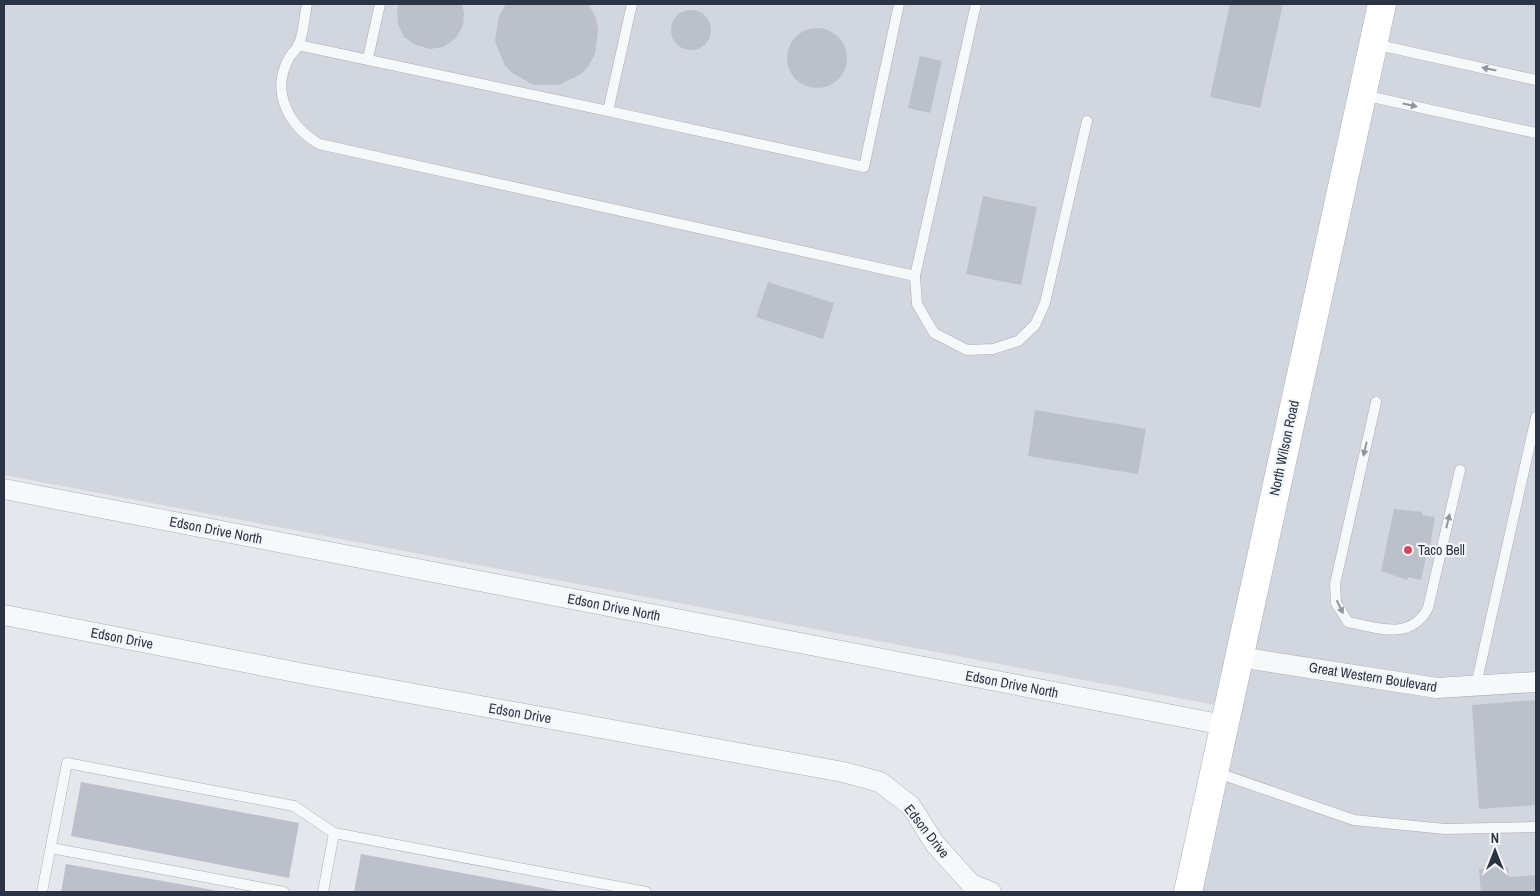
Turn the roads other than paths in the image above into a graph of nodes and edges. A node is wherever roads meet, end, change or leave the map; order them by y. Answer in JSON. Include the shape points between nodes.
{"nodes":[{"id":1,"x":307,"y":4,"type":"edge"},
{"id":2,"x":380,"y":4,"type":"edge"},
{"id":3,"x":632,"y":4,"type":"edge"},
{"id":4,"x":899,"y":4,"type":"edge"},
{"id":5,"x":976,"y":4,"type":"edge"},
{"id":6,"x":1382,"y":4,"type":"edge"},
{"id":7,"x":1374,"y":44,"type":"junction"},
{"id":8,"x":298,"y":45,"type":"junction"},
{"id":9,"x":368,"y":58,"type":"junction"},
{"id":10,"x":1536,"y":80,"type":"edge"},
{"id":11,"x":1362,"y":95,"type":"junction"},
{"id":12,"x":608,"y":111,"type":"junction"},
{"id":13,"x":1087,"y":121,"type":"dead end"},
{"id":14,"x":1536,"y":133,"type":"edge"},
{"id":15,"x":915,"y":276,"type":"junction"},
{"id":16,"x":1376,"y":402,"type":"dead end"},
{"id":17,"x":1536,"y":417,"type":"edge"},
{"id":18,"x":1460,"y":470,"type":"dead end"},
{"id":19,"x":4,"y":489,"type":"edge"},
{"id":20,"x":4,"y":615,"type":"edge"},
{"id":21,"x":1239,"y":657,"type":"junction"},
{"id":22,"x":1536,"y":682,"type":"edge"},
{"id":23,"x":1476,"y":685,"type":"junction"},
{"id":24,"x":1224,"y":725,"type":"junction"},
{"id":25,"x":1214,"y":771,"type":"junction"},
{"id":26,"x":1536,"y":827,"type":"edge"},
{"id":27,"x":334,"y":834,"type":"junction"},
{"id":28,"x":51,"y":848,"type":"junction"},
{"id":29,"x":42,"y":892,"type":"edge"},
{"id":30,"x":284,"y":892,"type":"edge"},
{"id":31,"x":323,"y":892,"type":"edge"},
{"id":32,"x":646,"y":892,"type":"edge"},
{"id":33,"x":991,"y":892,"type":"edge"},
{"id":34,"x":1188,"y":892,"type":"edge"}],
"edges":[{"from":1,"to":8,"type":"lane"},
{"from":2,"to":9,"type":"lane"},
{"from":3,"to":12,"type":"lane"},
{"from":4,"to":12,"type":"lane","via":[[864,166]]},
{"from":5,"to":15,"type":"lane"},
{"from":6,"to":7,"type":"main road","name":"North Wilson Road"},
{"from":10,"to":7,"type":"lane","one_way":true},
{"from":7,"to":11,"type":"main road","name":"North Wilson Road"},
{"from":8,"to":9,"type":"lane"},
{"from":8,"to":15,"type":"lane","via":[[288,59],[281,92],[293,122],[304,135],[319,144]]},
{"from":9,"to":12,"type":"lane"},
{"from":11,"to":14,"type":"lane","one_way":true},
{"from":11,"to":21,"type":"main road","name":"North Wilson Road"},
{"from":13,"to":15,"type":"lane","via":[[1045,303],[1035,325],[1018,340],[994,349],[967,350],[934,333],[917,304]]},
{"from":16,"to":18,"type":"lane","one_way":true,"via":[[1335,584],[1336,603],[1348,622],[1389,630],[1410,627],[1422,621],[1428,608]]},
{"from":17,"to":23,"type":"lane"},
{"from":19,"to":24,"type":"street","name":"Edson Drive North"},
{"from":20,"to":33,"type":"street","name":"Edson Drive","via":[[305,674],[852,774],[880,782],[910,806],[935,844],[971,884]]},
{"from":21,"to":23,"type":"street","name":"Great Western Boulevard","via":[[1437,688]]},
{"from":21,"to":24,"type":"main road","name":"North Wilson Road"},
{"from":22,"to":23,"type":"street","name":"Great Western Boulevard"},
{"from":24,"to":25,"type":"main road","name":"North Wilson Road"},
{"from":25,"to":26,"type":"lane","via":[[1354,820],[1445,829]]},
{"from":25,"to":34,"type":"main road","name":"North Wilson Road"},
{"from":27,"to":28,"type":"lane","via":[[294,806],[67,763]]},
{"from":27,"to":31,"type":"lane"},
{"from":27,"to":32,"type":"lane"},
{"from":28,"to":29,"type":"lane"},
{"from":28,"to":30,"type":"lane"}]}
